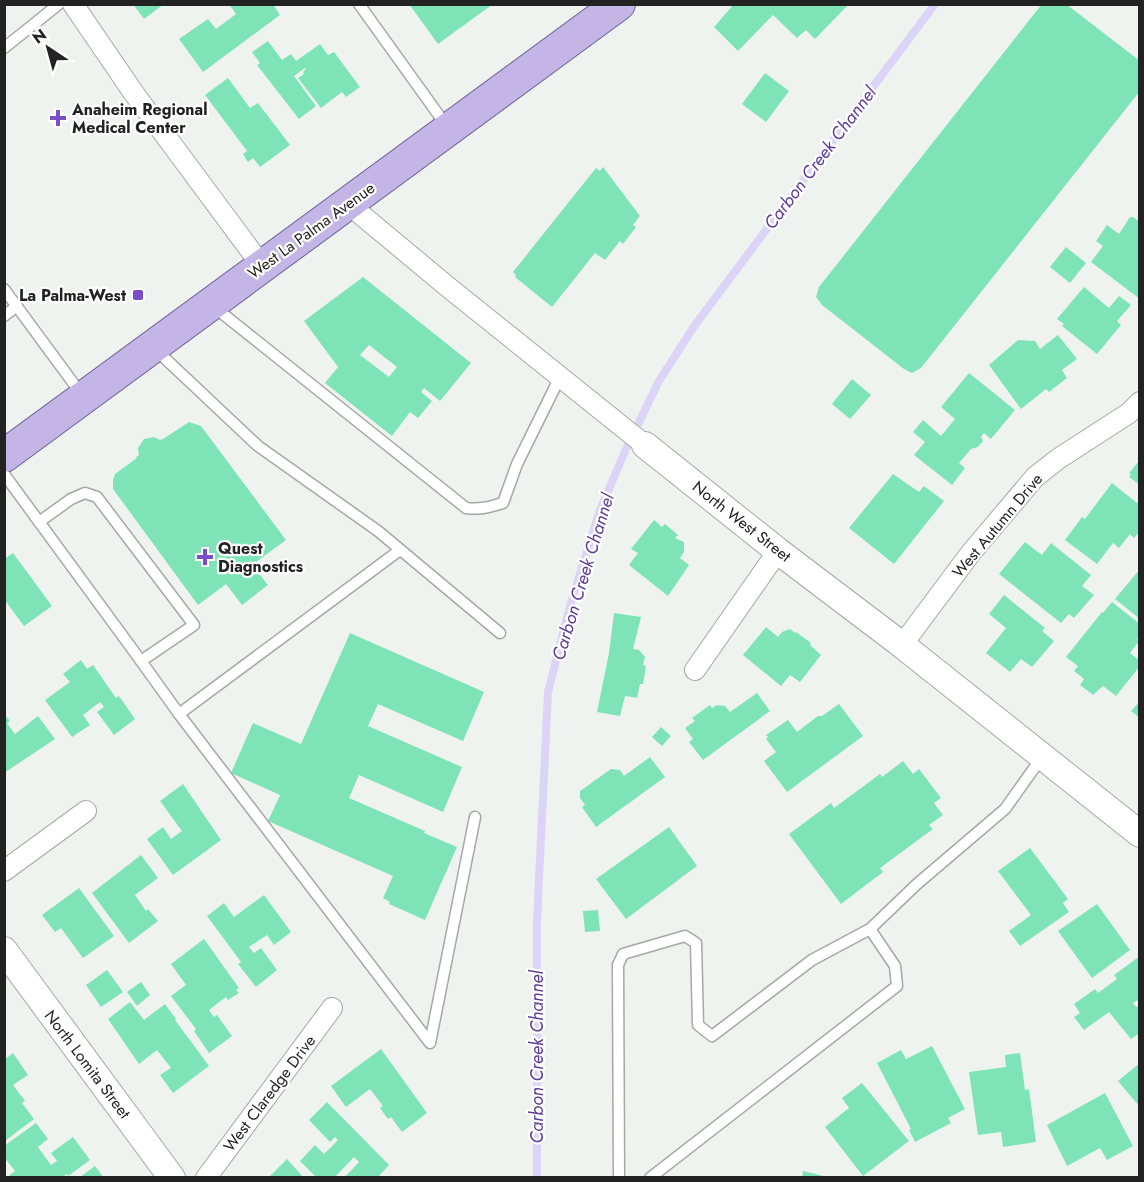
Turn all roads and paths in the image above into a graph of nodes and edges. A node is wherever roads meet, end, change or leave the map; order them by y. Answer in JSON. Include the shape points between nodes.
{"nodes":[{"id":1,"x":58,"y":4,"type":"edge"},
{"id":2,"x":73,"y":4,"type":"edge"},
{"id":3,"x":358,"y":4,"type":"edge"},
{"id":4,"x":613,"y":6,"type":"edge"},
{"id":5,"x":4,"y":48,"type":"edge"},
{"id":6,"x":449,"y":129,"type":"junction"},
{"id":7,"x":347,"y":203,"type":"junction"},
{"id":8,"x":262,"y":266,"type":"junction"},
{"id":9,"x":4,"y":289,"type":"edge"},
{"id":10,"x":210,"y":304,"type":"junction"},
{"id":11,"x":17,"y":306,"type":"junction"},
{"id":12,"x":4,"y":316,"type":"edge"},
{"id":13,"x":153,"y":346,"type":"junction"},
{"id":14,"x":560,"y":377,"type":"junction"},
{"id":15,"x":84,"y":398,"type":"junction"},
{"id":16,"x":1140,"y":402,"type":"edge"},
{"id":17,"x":645,"y":445,"type":"joint"},
{"id":18,"x":4,"y":456,"type":"edge"},
{"id":19,"x":4,"y":474,"type":"edge"},
{"id":20,"x":39,"y":522,"type":"junction"},
{"id":21,"x":400,"y":550,"type":"junction"},
{"id":22,"x":778,"y":551,"type":"junction"},
{"id":23,"x":500,"y":633,"type":"dead end"},
{"id":24,"x":902,"y":645,"type":"junction"},
{"id":25,"x":141,"y":661,"type":"junction"},
{"id":26,"x":695,"y":670,"type":"dead end"},
{"id":27,"x":179,"y":714,"type":"junction"},
{"id":28,"x":1042,"y":756,"type":"junction"},
{"id":29,"x":86,"y":811,"type":"dead end"},
{"id":30,"x":475,"y":817,"type":"dead end"},
{"id":31,"x":1140,"y":834,"type":"edge"},
{"id":32,"x":4,"y":871,"type":"edge"},
{"id":33,"x":870,"y":929,"type":"junction"},
{"id":34,"x":4,"y":950,"type":"edge"},
{"id":35,"x":333,"y":1008,"type":"dead end"},
{"id":36,"x":172,"y":1178,"type":"edge"},
{"id":37,"x":206,"y":1178,"type":"edge"},
{"id":38,"x":619,"y":1178,"type":"edge"},
{"id":39,"x":650,"y":1178,"type":"edge"}],
"edges":[{"from":1,"to":5,"type":"lane"},
{"from":2,"to":8,"type":"street"},
{"from":3,"to":6,"type":"lane"},
{"from":4,"to":6,"type":"main road","name":"West La Palma Avenue"},
{"from":6,"to":7,"type":"main road","name":"West La Palma Avenue"},
{"from":7,"to":8,"type":"main road","name":"West La Palma Avenue"},
{"from":7,"to":14,"type":"street","name":"North West Street"},
{"from":8,"to":10,"type":"main road","name":"West La Palma Avenue"},
{"from":9,"to":11,"type":"lane"},
{"from":10,"to":13,"type":"main road","name":"West La Palma Avenue"},
{"from":10,"to":14,"type":"lane","via":[[466,508],[483,509],[503,503],[517,464]]},
{"from":11,"to":12,"type":"lane"},
{"from":11,"to":15,"type":"lane"},
{"from":13,"to":15,"type":"main road","name":"West La Palma Avenue"},
{"from":13,"to":21,"type":"lane","via":[[258,446]]},
{"from":14,"to":17,"type":"street","name":"North West Street"},
{"from":15,"to":18,"type":"main road","name":"West La Palma Avenue"},
{"from":16,"to":24,"type":"street","name":"West Autumn Drive","via":[[1035,477],[970,554]]},
{"from":17,"to":22,"type":"street","name":"North West Street"},
{"from":19,"to":20,"type":"lane"},
{"from":20,"to":25,"type":"lane"},
{"from":20,"to":25,"type":"lane","via":[[71,499],[85,493],[97,497],[194,625]]},
{"from":21,"to":23,"type":"lane"},
{"from":21,"to":27,"type":"lane"},
{"from":22,"to":24,"type":"street","name":"North West Street"},
{"from":22,"to":26,"type":"street"},
{"from":24,"to":28,"type":"street","name":"North West Street"},
{"from":25,"to":27,"type":"lane"},
{"from":27,"to":30,"type":"lane","via":[[430,1043]]},
{"from":28,"to":31,"type":"street","name":"North West Street"},
{"from":28,"to":33,"type":"lane","via":[[1005,809]]},
{"from":29,"to":32,"type":"street"},
{"from":33,"to":38,"type":"lane","via":[[812,960],[712,1036],[698,1025],[696,943],[685,936],[623,954],[618,965]]},
{"from":33,"to":39,"type":"lane","via":[[895,966],[897,986]]},
{"from":34,"to":36,"type":"street","name":"North Lomita Street"},
{"from":35,"to":37,"type":"street","name":"West Claredge Drive"}]}
